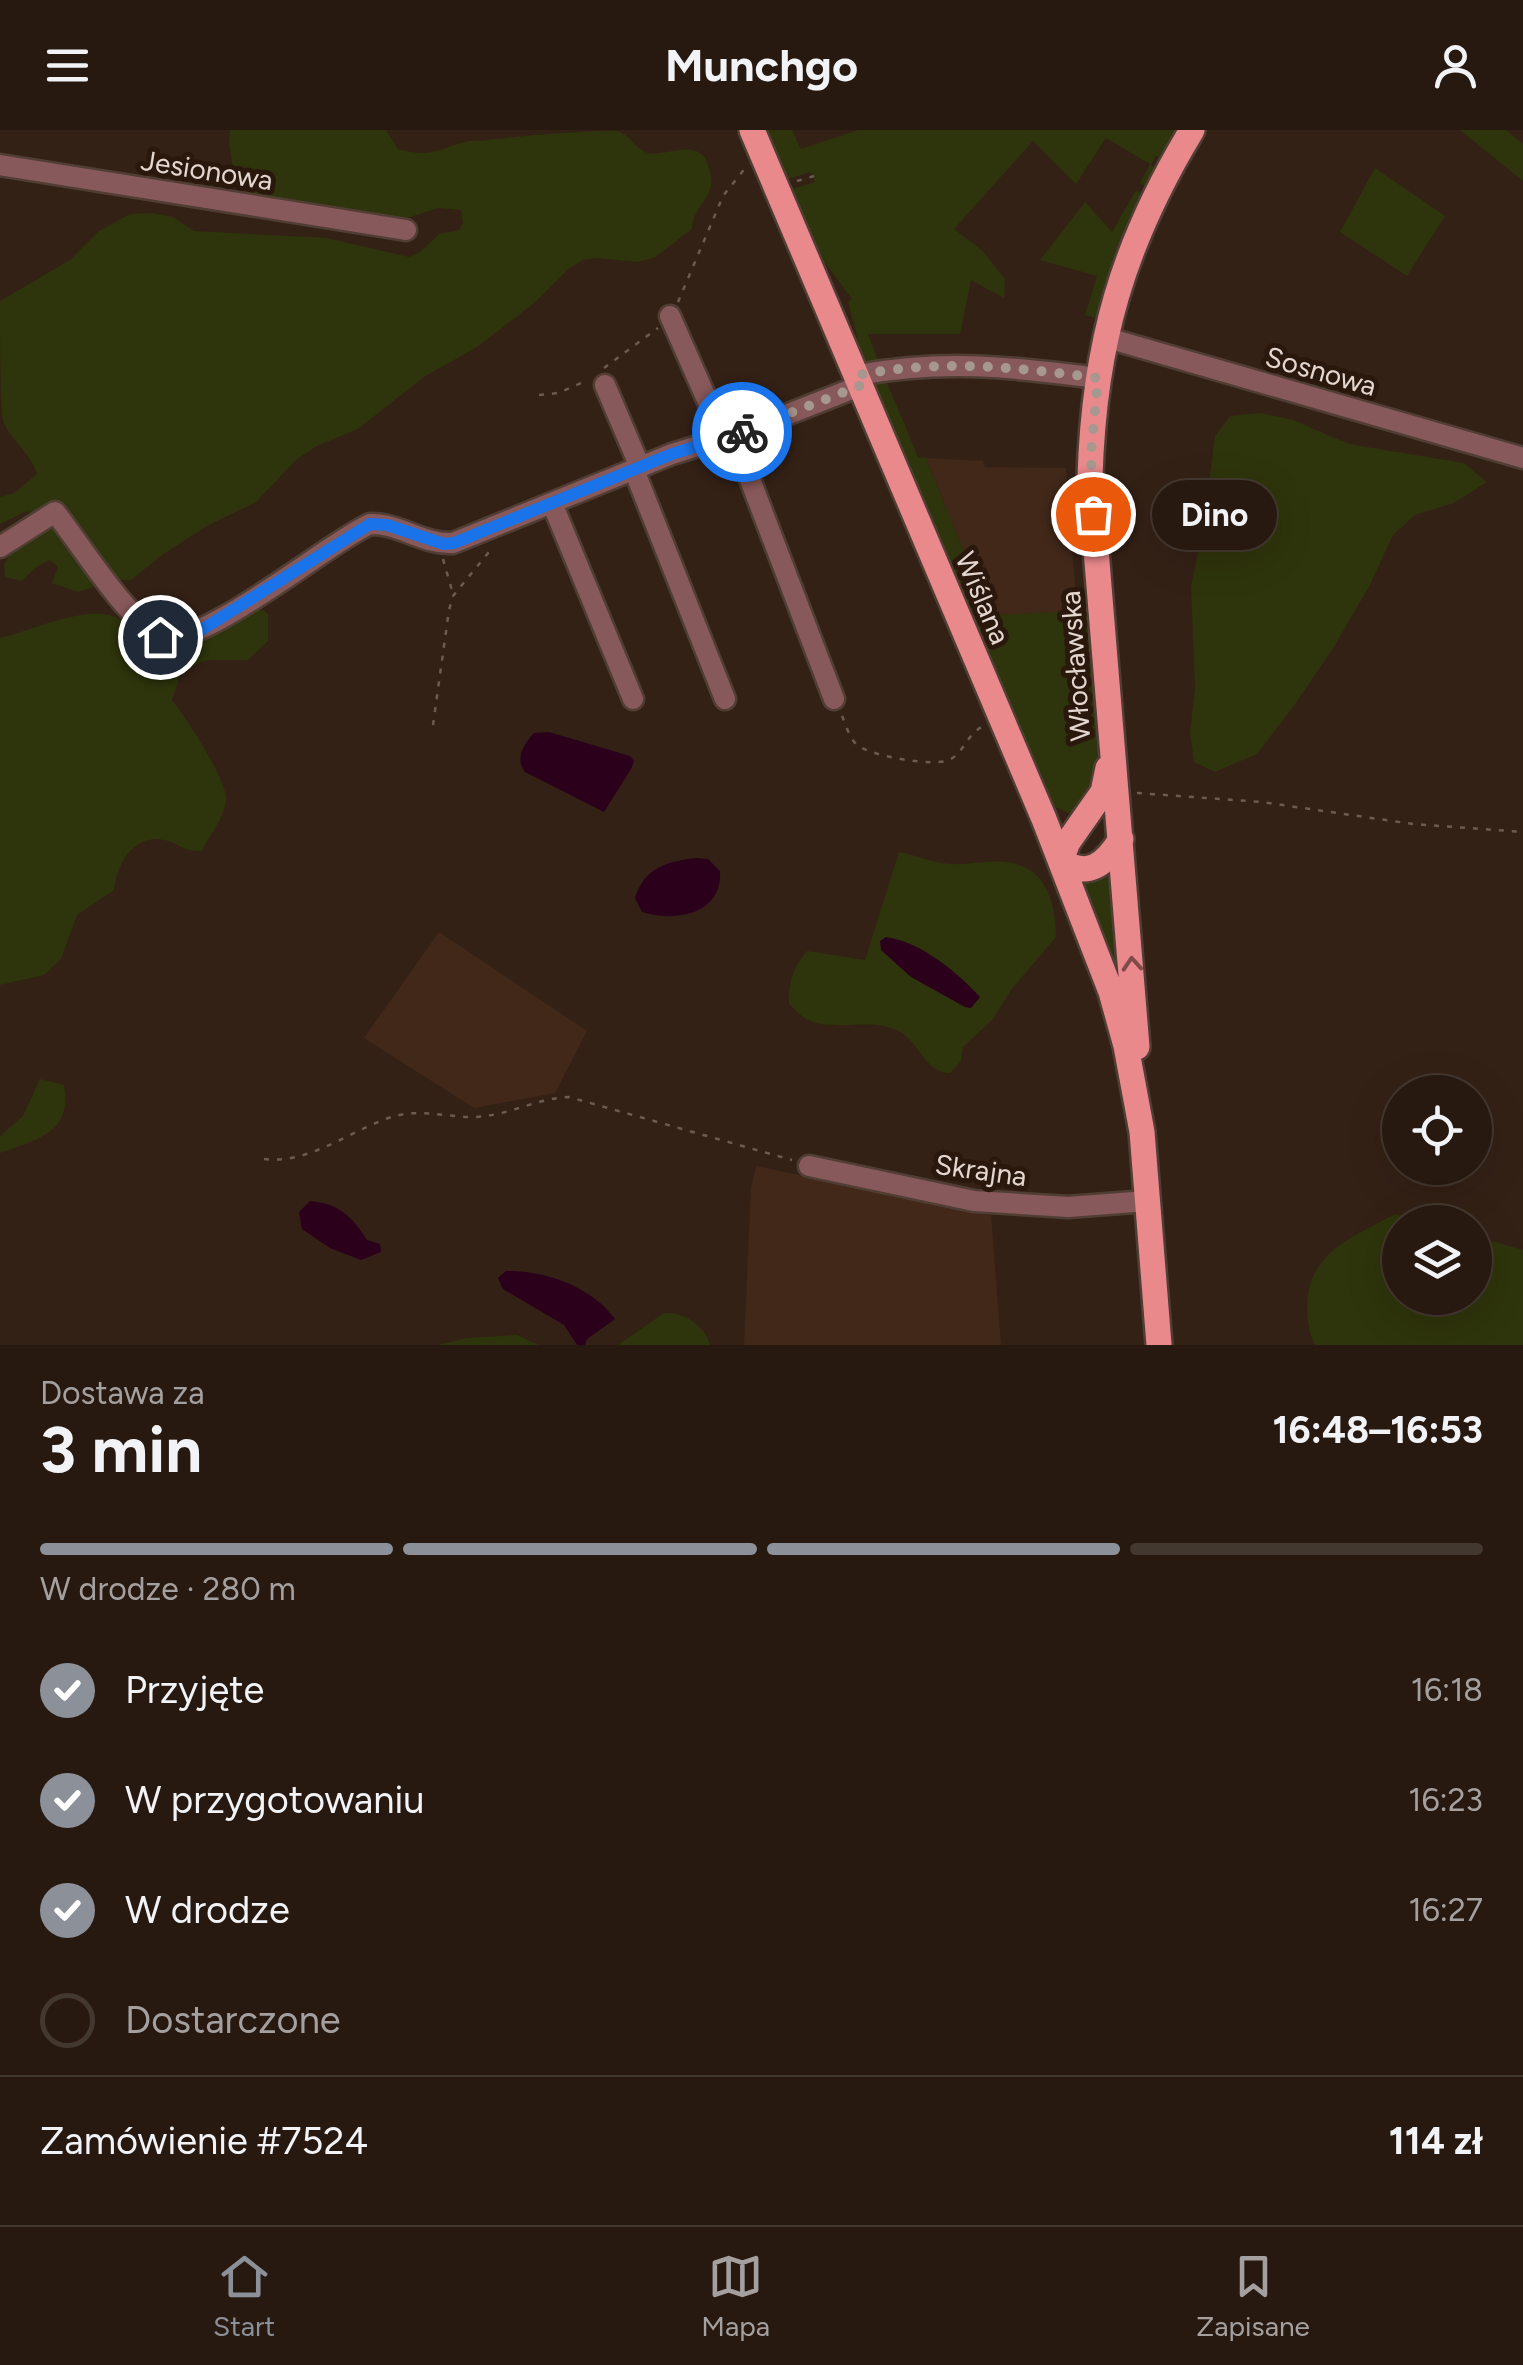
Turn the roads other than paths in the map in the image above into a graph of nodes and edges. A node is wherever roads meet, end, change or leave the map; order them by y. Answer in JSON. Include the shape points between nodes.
{"nodes":[{"id":1,"x":1192,"y":130,"type":"edge"},
{"id":2,"x":757,"y":142,"type":"edge"},
{"id":3,"x":0,"y":166,"type":"edge"},
{"id":4,"x":406,"y":230,"type":"dead end"},
{"id":5,"x":670,"y":316,"type":"road end"},
{"id":6,"x":1104,"y":337,"type":"junction"},
{"id":7,"x":1098,"y":378,"type":"junction"},
{"id":8,"x":860,"y":380,"type":"junction"},
{"id":9,"x":605,"y":385,"type":"dead end"},
{"id":10,"x":728,"y":435,"type":"junction"},
{"id":11,"x":1523,"y":458,"type":"edge"},
{"id":12,"x":637,"y":469,"type":"junction"},
{"id":13,"x":552,"y":503,"type":"junction"},
{"id":14,"x":0,"y":547,"type":"edge"},
{"id":15,"x":633,"y":699,"type":"dead end"},
{"id":16,"x":725,"y":699,"type":"dead end"},
{"id":17,"x":834,"y":699,"type":"road end"},
{"id":18,"x":1111,"y":753,"type":"junction"},
{"id":19,"x":1044,"y":819,"type":"junction"},
{"id":20,"x":1083,"y":820,"type":"junction"},
{"id":21,"x":1121,"y":840,"type":"junction"},
{"id":22,"x":1061,"y":860,"type":"junction"},
{"id":23,"x":1136,"y":1097,"type":"junction"},
{"id":24,"x":809,"y":1166,"type":"road end"},
{"id":25,"x":1147,"y":1201,"type":"junction"},
{"id":26,"x":1160,"y":1345,"type":"edge"}],
"edges":[{"from":1,"to":6,"type":"main road","name":"Włocławska","via":[[1133,244]]},
{"from":2,"to":8,"type":"main road","name":"Wiślana"},
{"from":3,"to":4,"type":"street","name":"Jesionowa"},
{"from":5,"to":10,"type":"street"},
{"from":6,"to":7,"type":"main road","name":"Włocławska"},
{"from":6,"to":11,"type":"street","name":"Sosnowa"},
{"from":7,"to":8,"type":"street","via":[[975,364],[922,366]]},
{"from":7,"to":18,"type":"main road","name":"Włocławska","via":[[1090,477]]},
{"from":8,"to":10,"type":"street"},
{"from":8,"to":19,"type":"main road","name":"Wiślana"},
{"from":9,"to":12,"type":"street"},
{"from":10,"to":12,"type":"street"},
{"from":10,"to":17,"type":"street"},
{"from":12,"to":13,"type":"street"},
{"from":12,"to":16,"type":"street"},
{"from":13,"to":14,"type":"street","via":[[454,543],[370,524],[185,636],[160,637],[137,618],[55,512]]},
{"from":13,"to":15,"type":"street"},
{"from":18,"to":20,"type":"main road","via":[[1103,792]]},
{"from":18,"to":21,"type":"main road","name":"Włocławska"},
{"from":19,"to":20,"type":"main road"},
{"from":19,"to":22,"type":"main road","name":"Wiślana"},
{"from":20,"to":22,"type":"main road"},
{"from":21,"to":22,"type":"main road","via":[[1096,868]]},
{"from":23,"to":21,"type":"main road","name":"Włocławska","one_way":true},
{"from":22,"to":23,"type":"main road","name":"Wiślana","via":[[1111,992]]},
{"from":23,"to":25,"type":"main road"},
{"from":24,"to":25,"type":"street","name":"Skrajna","via":[[974,1202],[1068,1207]]},
{"from":25,"to":26,"type":"main road"}]}
